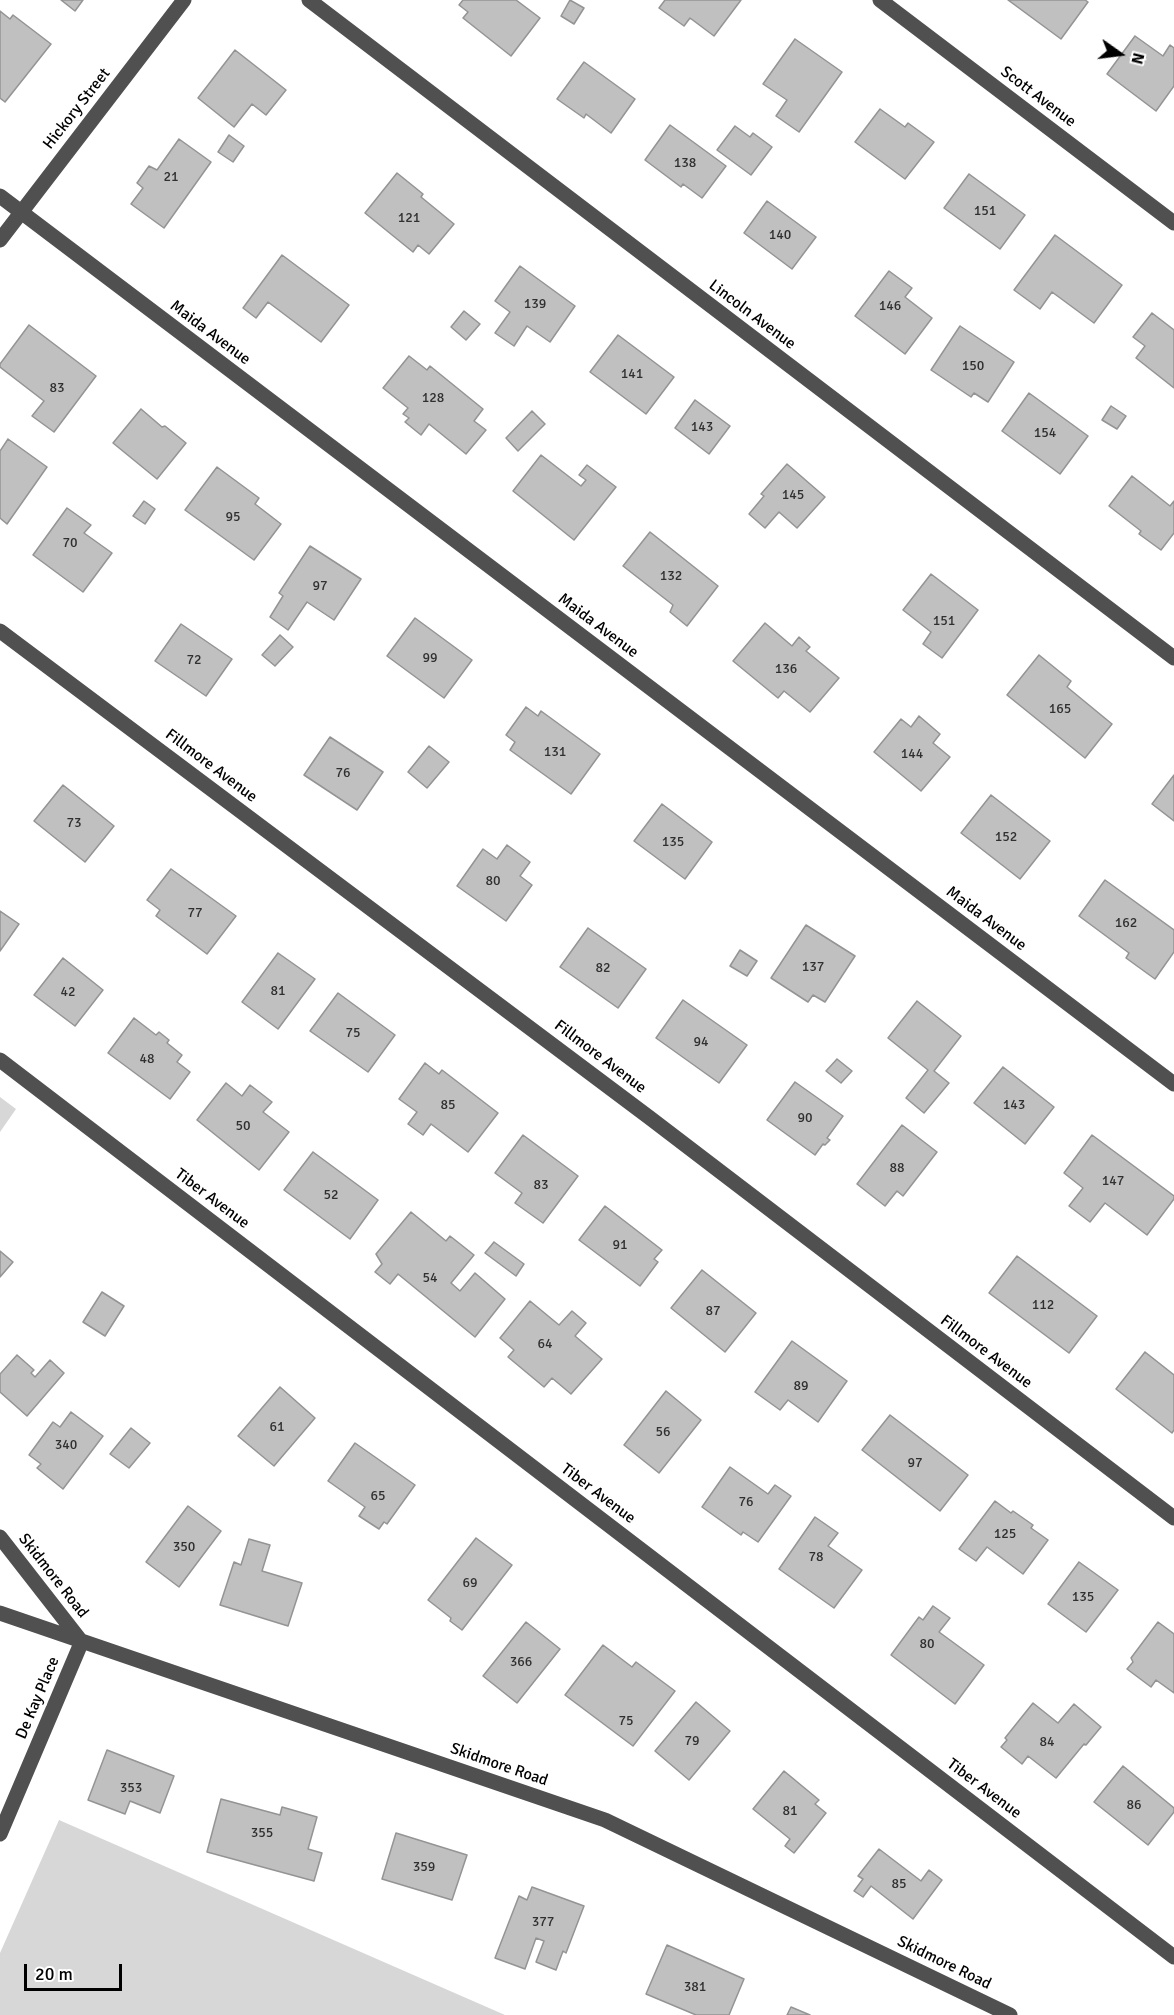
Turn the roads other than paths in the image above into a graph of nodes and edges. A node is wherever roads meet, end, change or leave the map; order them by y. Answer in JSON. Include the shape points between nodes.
{"nodes":[{"id":1,"x":183,"y":0,"type":"edge"},
{"id":2,"x":309,"y":0,"type":"edge"},
{"id":3,"x":880,"y":0,"type":"edge"},
{"id":4,"x":0,"y":196,"type":"edge"},
{"id":5,"x":21,"y":212,"type":"junction"},
{"id":6,"x":1174,"y":223,"type":"edge"},
{"id":7,"x":0,"y":240,"type":"edge"},
{"id":8,"x":0,"y":631,"type":"edge"},
{"id":9,"x":1174,"y":658,"type":"edge"},
{"id":10,"x":0,"y":1060,"type":"edge"},
{"id":11,"x":1174,"y":1084,"type":"edge"},
{"id":12,"x":1174,"y":1518,"type":"edge"},
{"id":13,"x":0,"y":1537,"type":"edge"},
{"id":14,"x":0,"y":1613,"type":"edge"},
{"id":15,"x":82,"y":1641,"type":"junction"},
{"id":16,"x":0,"y":1834,"type":"edge"},
{"id":17,"x":1174,"y":1957,"type":"edge"},
{"id":18,"x":1010,"y":2015,"type":"edge"}],
"edges":[{"from":1,"to":5,"type":"street","name":"Hickory Street"},
{"from":2,"to":9,"type":"street","name":"Lincoln Avenue"},
{"from":3,"to":6,"type":"street","name":"Scott Avenue"},
{"from":4,"to":5,"type":"street","name":"Maida Avenue"},
{"from":5,"to":7,"type":"street","name":"Hickory Street"},
{"from":5,"to":11,"type":"street","name":"Maida Avenue"},
{"from":8,"to":12,"type":"street","name":"Fillmore Avenue","via":[[650,1118]]},
{"from":10,"to":17,"type":"street","name":"Tiber Avenue"},
{"from":13,"to":15,"type":"street","name":"Skidmore Road"},
{"from":14,"to":15,"type":"street"},
{"from":15,"to":16,"type":"street","name":"De Kay Place"},
{"from":15,"to":18,"type":"street","name":"Skidmore Road","via":[[605,1820]]}]}
